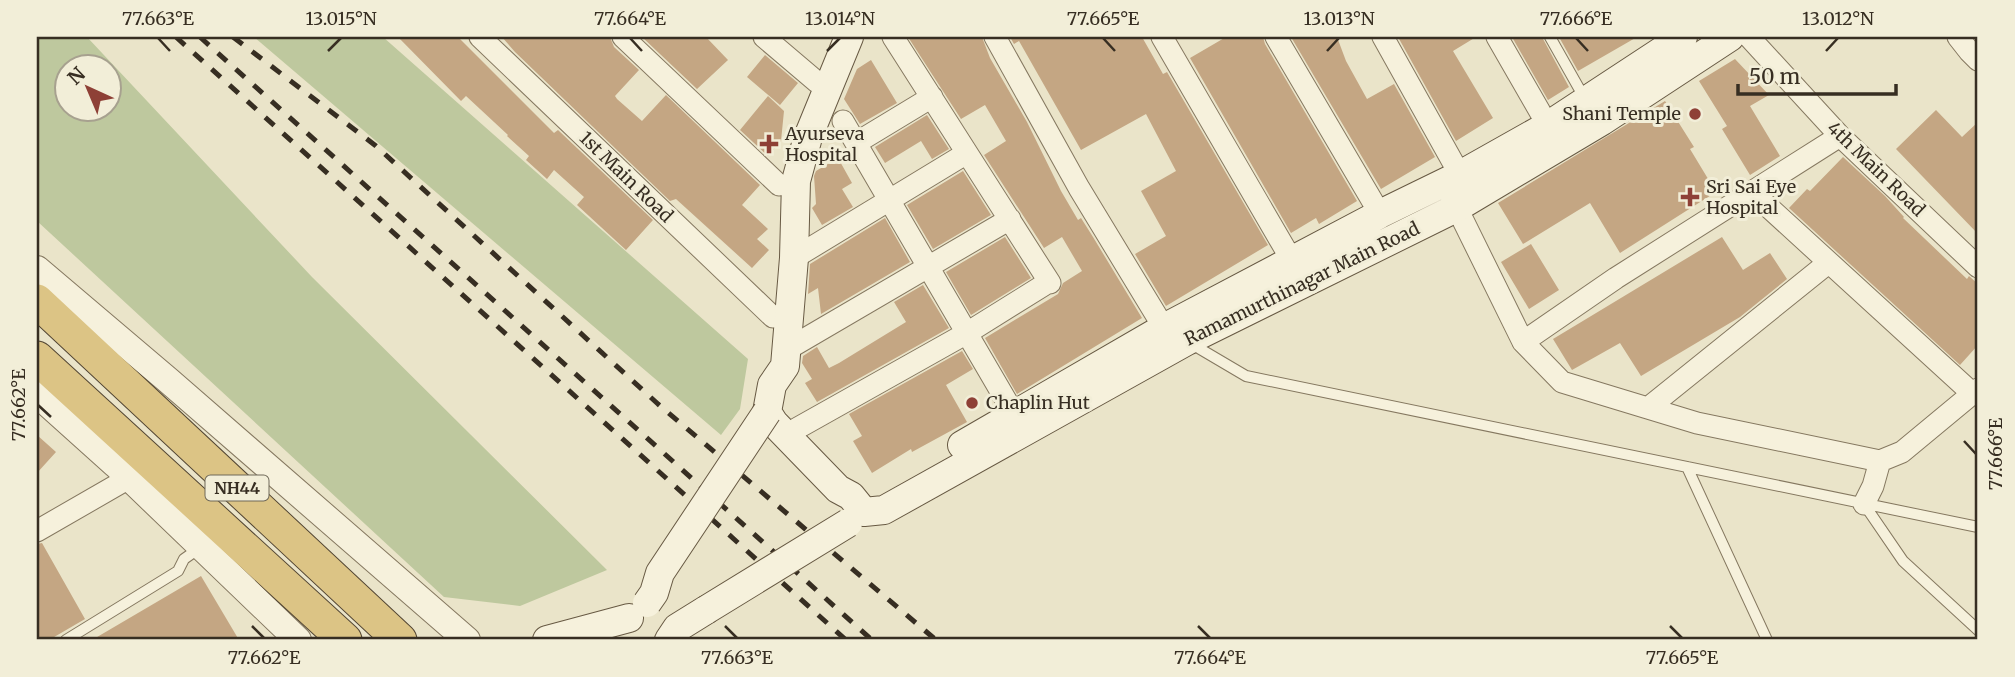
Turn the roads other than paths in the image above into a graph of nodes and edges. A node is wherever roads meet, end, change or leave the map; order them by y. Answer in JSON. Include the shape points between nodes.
{"nodes":[{"id":1,"x":480,"y":37,"type":"edge"},
{"id":2,"x":623,"y":37,"type":"edge"},
{"id":3,"x":764,"y":37,"type":"edge"},
{"id":4,"x":834,"y":37,"type":"edge"},
{"id":5,"x":849,"y":37,"type":"edge"},
{"id":6,"x":893,"y":37,"type":"edge"},
{"id":7,"x":995,"y":37,"type":"edge"},
{"id":8,"x":1162,"y":37,"type":"edge"},
{"id":9,"x":1276,"y":37,"type":"edge"},
{"id":10,"x":1383,"y":37,"type":"edge"},
{"id":11,"x":1497,"y":37,"type":"edge"},
{"id":12,"x":1550,"y":37,"type":"edge"},
{"id":13,"x":1730,"y":37,"type":"edge"},
{"id":14,"x":1749,"y":37,"type":"edge"},
{"id":15,"x":1669,"y":41,"type":"edge"},
{"id":16,"x":817,"y":82,"type":"junction"},
{"id":17,"x":932,"y":97,"type":"junction"},
{"id":18,"x":1586,"y":101,"type":"junction"},
{"id":19,"x":843,"y":121,"type":"dead end"},
{"id":20,"x":1554,"y":136,"type":"junction"},
{"id":21,"x":1840,"y":136,"type":"junction"},
{"id":22,"x":856,"y":143,"type":"junction"},
{"id":23,"x":967,"y":153,"type":"junction"},
{"id":24,"x":1452,"y":178,"type":"junction"},
{"id":25,"x":779,"y":185,"type":"junction"},
{"id":26,"x":1752,"y":192,"type":"junction"},
{"id":27,"x":889,"y":200,"type":"junction"},
{"id":28,"x":1457,"y":208,"type":"junction"},
{"id":29,"x":1380,"y":214,"type":"junction"},
{"id":30,"x":1010,"y":219,"type":"junction"},
{"id":31,"x":794,"y":258,"type":"junction"},
{"id":32,"x":1828,"y":263,"type":"junction"},
{"id":33,"x":928,"y":266,"type":"junction"},
{"id":34,"x":1978,"y":267,"type":"edge"},
{"id":35,"x":37,"y":269,"type":"edge"},
{"id":36,"x":1298,"y":271,"type":"junction"},
{"id":37,"x":39,"y":303,"type":"edge"},
{"id":38,"x":773,"y":317,"type":"junction"},
{"id":39,"x":967,"y":333,"type":"junction"},
{"id":40,"x":1176,"y":334,"type":"junction"},
{"id":41,"x":1523,"y":342,"type":"junction"},
{"id":42,"x":786,"y":350,"type":"junction"},
{"id":43,"x":37,"y":358,"type":"edge"},
{"id":44,"x":1975,"y":391,"type":"edge"},
{"id":45,"x":37,"y":394,"type":"edge"},
{"id":46,"x":770,"y":399,"type":"junction"},
{"id":47,"x":1648,"y":408,"type":"junction"},
{"id":48,"x":1014,"y":414,"type":"junction"},
{"id":49,"x":796,"y":429,"type":"junction"},
{"id":50,"x":1880,"y":461,"type":"junction"},
{"id":51,"x":1687,"y":467,"type":"junction"},
{"id":52,"x":129,"y":478,"type":"junction"},
{"id":53,"x":1864,"y":504,"type":"junction"},
{"id":54,"x":855,"y":510,"type":"junction"},
{"id":55,"x":1978,"y":527,"type":"edge"},
{"id":56,"x":37,"y":531,"type":"edge"},
{"id":57,"x":201,"y":547,"type":"junction"},
{"id":58,"x":638,"y":611,"type":"junction"},
{"id":59,"x":1978,"y":631,"type":"edge"},
{"id":60,"x":66,"y":640,"type":"edge"},
{"id":61,"x":298,"y":640,"type":"edge"},
{"id":62,"x":345,"y":640,"type":"edge"},
{"id":63,"x":400,"y":640,"type":"edge"},
{"id":64,"x":467,"y":640,"type":"edge"},
{"id":65,"x":547,"y":640,"type":"edge"},
{"id":66,"x":585,"y":640,"type":"edge"},
{"id":67,"x":669,"y":640,"type":"edge"},
{"id":68,"x":1767,"y":640,"type":"edge"}],
"edges":[{"from":1,"to":38,"type":"street","name":"1st Main Road"},
{"from":2,"to":25,"type":"street"},
{"from":3,"to":16,"type":"street"},
{"from":4,"to":16,"type":"main road"},
{"from":5,"to":31,"type":"main road","via":[[808,137],[796,181]]},
{"from":6,"to":17,"type":"street"},
{"from":7,"to":40,"type":"street","via":[[1079,188]]},
{"from":8,"to":36,"type":"street"},
{"from":9,"to":29,"type":"street"},
{"from":10,"to":24,"type":"street"},
{"from":11,"to":20,"type":"street"},
{"from":12,"to":18,"type":"lane"},
{"from":13,"to":20,"type":"main road","name":"Ramamurthinagar Main Road","via":[[1668,79]]},
{"from":14,"to":21,"type":"street","name":"4th Main Road"},
{"from":15,"to":18,"type":"main road","name":"Ramamurthinagar Main Road"},
{"from":16,"to":25,"type":"main road","via":[[793,136]]},
{"from":17,"to":22,"type":"street"},
{"from":17,"to":23,"type":"street"},
{"from":18,"to":20,"type":"main road","name":"Ramamurthinagar Main Road"},
{"from":19,"to":22,"type":"street"},
{"from":20,"to":24,"type":"main road","name":"Ramamurthinagar Main Road"},
{"from":20,"to":28,"type":"main road","name":"Ramamurthinagar Main Road"},
{"from":21,"to":26,"type":"street"},
{"from":21,"to":34,"type":"street","name":"4th Main Road"},
{"from":22,"to":27,"type":"street"},
{"from":23,"to":27,"type":"street"},
{"from":23,"to":30,"type":"street"},
{"from":24,"to":28,"type":"street"},
{"from":24,"to":29,"type":"main road","name":"Ramamurthinagar Main Road"},
{"from":25,"to":38,"type":"main road"},
{"from":26,"to":32,"type":"street"},
{"from":26,"to":41,"type":"street"},
{"from":27,"to":31,"type":"street"},
{"from":27,"to":33,"type":"street"},
{"from":28,"to":36,"type":"main road","name":"Ramamurthinagar Main Road"},
{"from":28,"to":41,"type":"street"},
{"from":29,"to":36,"type":"main road","name":"Ramamurthinagar Main Road"},
{"from":30,"to":33,"type":"street"},
{"from":30,"to":39,"type":"street","via":[[1047,284]]},
{"from":31,"to":42,"type":"main road"},
{"from":32,"to":44,"type":"street"},
{"from":32,"to":47,"type":"street"},
{"from":33,"to":39,"type":"street"},
{"from":33,"to":42,"type":"street"},
{"from":35,"to":64,"type":"street"},
{"from":36,"to":40,"type":"main road","name":"Ramamurthinagar Main Road"},
{"from":37,"to":63,"type":"highway","number":"NH44"},
{"from":38,"to":46,"type":"main road","via":[[767,377]]},
{"from":39,"to":48,"type":"street"},
{"from":39,"to":49,"type":"street"},
{"from":40,"to":48,"type":"main road","name":"Ramamurthinagar Main Road"},
{"from":40,"to":51,"type":"lane","via":[[1246,376]]},
{"from":40,"to":54,"type":"main road","name":"Ramamurthinagar Main Road","via":[[884,510]]},
{"from":41,"to":47,"type":"street","via":[[1562,382]]},
{"from":42,"to":46,"type":"main road","via":[[785,366]]},
{"from":43,"to":62,"type":"highway","number":"NH44"},
{"from":44,"to":50,"type":"street","via":[[1902,452]]},
{"from":45,"to":52,"type":"street"},
{"from":46,"to":49,"type":"main road"},
{"from":46,"to":54,"type":"main road","via":[[774,423]]},
{"from":46,"to":58,"type":"main road","bridge":true},
{"from":47,"to":50,"type":"street","via":[[1697,423]]},
{"from":48,"to":54,"type":"main road","name":"Ramamurthinagar Main Road"},
{"from":49,"to":54,"type":"main road","via":[[846,481]]},
{"from":50,"to":53,"type":"street"},
{"from":51,"to":53,"type":"lane"},
{"from":51,"to":68,"type":"lane"},
{"from":52,"to":56,"type":"street"},
{"from":52,"to":57,"type":"street"},
{"from":53,"to":55,"type":"lane"},
{"from":53,"to":59,"type":"lane","via":[[1903,561]]},
{"from":54,"to":67,"type":"main road","name":"Ramamurthinagar Main Road","bridge":true,"via":[[677,628]]},
{"from":57,"to":60,"type":"lane","via":[[184,559],[178,571]]},
{"from":57,"to":61,"type":"street"},
{"from":58,"to":65,"type":"main road"},
{"from":58,"to":66,"type":"main road"}]}
